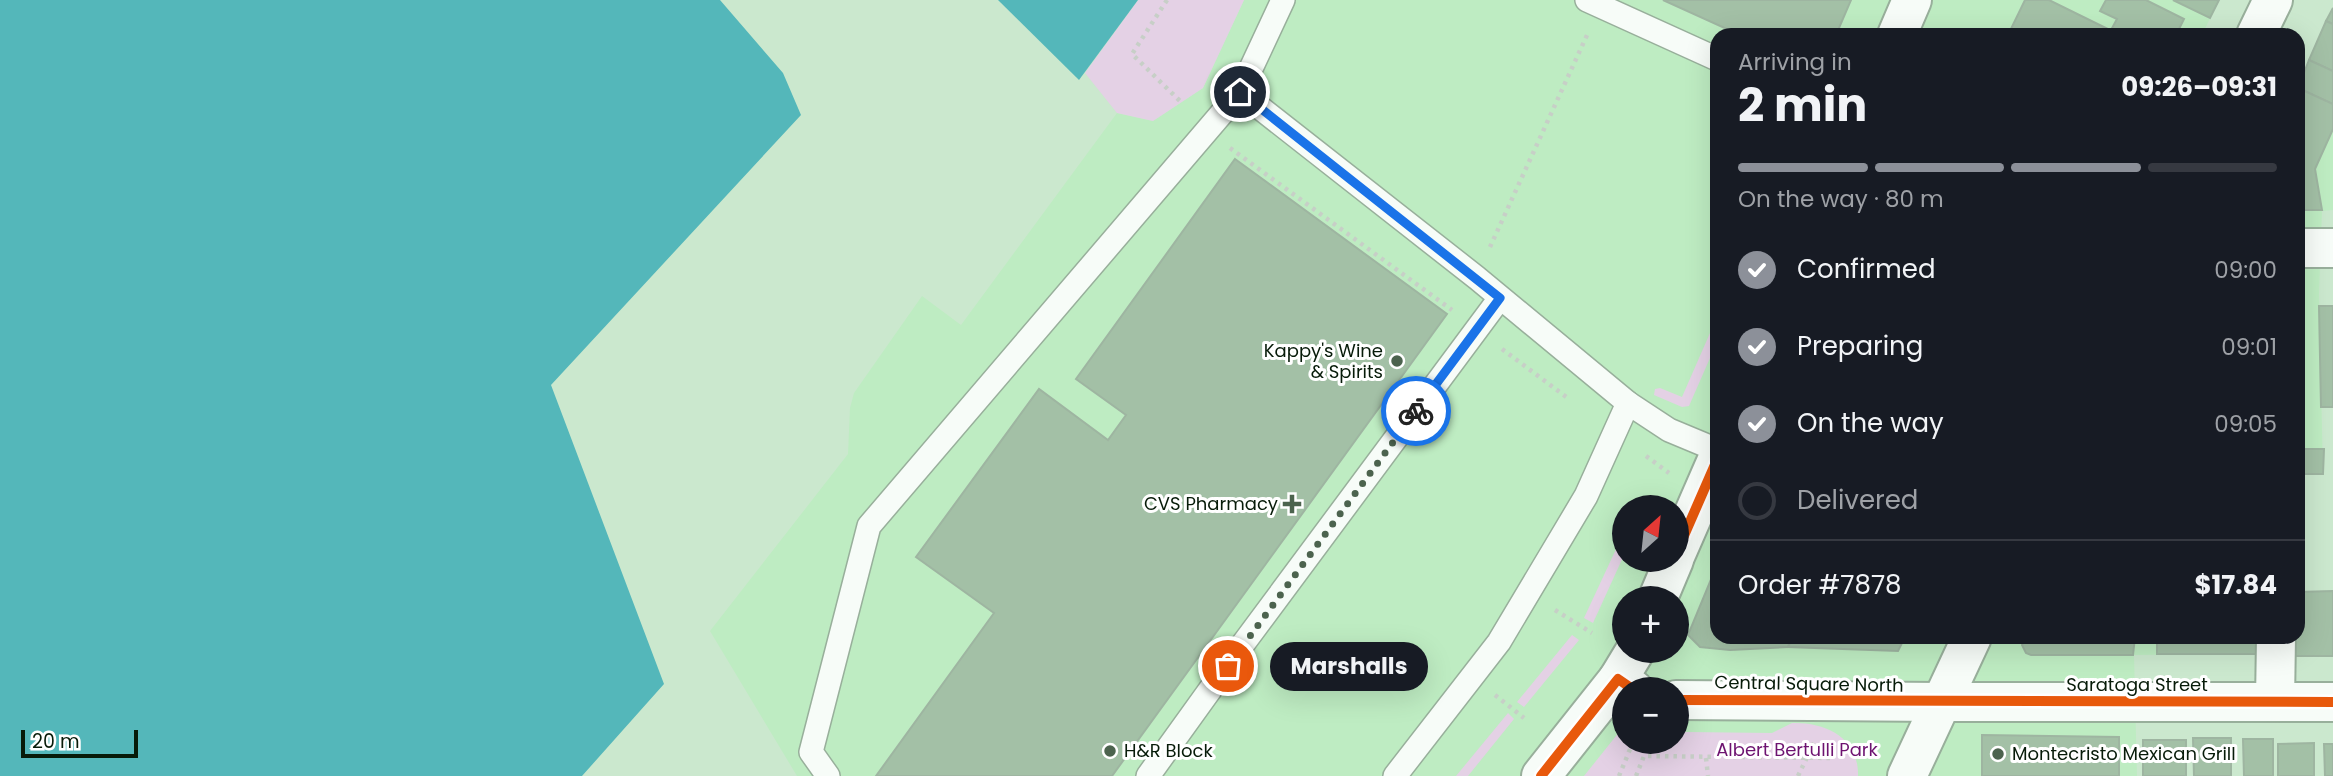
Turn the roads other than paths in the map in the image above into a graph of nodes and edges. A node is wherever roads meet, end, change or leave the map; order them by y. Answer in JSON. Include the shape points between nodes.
{"nodes":[{"id":1,"x":1283,"y":0,"type":"edge"},
{"id":2,"x":1587,"y":0,"type":"edge"},
{"id":3,"x":1912,"y":0,"type":"edge"},
{"id":4,"x":2273,"y":0,"type":"edge"},
{"id":5,"x":1900,"y":28,"type":"edge"},
{"id":6,"x":2259,"y":28,"type":"edge"},
{"id":7,"x":1710,"y":56,"type":"edge"},
{"id":8,"x":1240,"y":92,"type":"junction"},
{"id":9,"x":2305,"y":248,"type":"edge"},
{"id":10,"x":2333,"y":248,"type":"edge"},
{"id":11,"x":1500,"y":298,"type":"junction"},
{"id":12,"x":1628,"y":403,"type":"junction"},
{"id":13,"x":1710,"y":447,"type":"edge"},
{"id":14,"x":1710,"y":476,"type":"edge"},
{"id":15,"x":1689,"y":524,"type":"edge"},
{"id":16,"x":1969,"y":644,"type":"edge"},
{"id":17,"x":2276,"y":644,"type":"edge"},
{"id":18,"x":1629,"y":673,"type":"edge"},
{"id":19,"x":1689,"y":700,"type":"edge"},
{"id":20,"x":1941,"y":702,"type":"junction"},
{"id":21,"x":2275,"y":702,"type":"junction"},
{"id":22,"x":2333,"y":702,"type":"edge"},
{"id":23,"x":828,"y":776,"type":"edge"},
{"id":24,"x":1148,"y":776,"type":"edge"},
{"id":25,"x":1395,"y":776,"type":"edge"},
{"id":26,"x":1541,"y":776,"type":"edge"},
{"id":27,"x":1907,"y":776,"type":"edge"}],
"edges":[{"from":1,"to":8,"type":"lane"},
{"from":2,"to":7,"type":"lane"},
{"from":3,"to":5,"type":"street"},
{"from":4,"to":6,"type":"street"},
{"from":8,"to":11,"type":"lane"},
{"from":8,"to":23,"type":"lane","via":[[869,526],[811,752]]},
{"from":9,"to":10,"type":"street"},
{"from":11,"to":12,"type":"lane"},
{"from":11,"to":24,"type":"lane"},
{"from":12,"to":13,"type":"lane","via":[[1669,430]]},
{"from":12,"to":25,"type":"lane","via":[[1586,496],[1499,642]]},
{"from":14,"to":15,"type":"street"},
{"from":16,"to":20,"type":"street"},
{"from":17,"to":21,"type":"street"},
{"from":18,"to":26,"type":"street"},
{"from":19,"to":20,"type":"street","name":"Central Square North"},
{"from":20,"to":21,"type":"street","name":"Saratoga Street"},
{"from":20,"to":27,"type":"street"},
{"from":21,"to":22,"type":"street","name":"Saratoga Street"}]}
